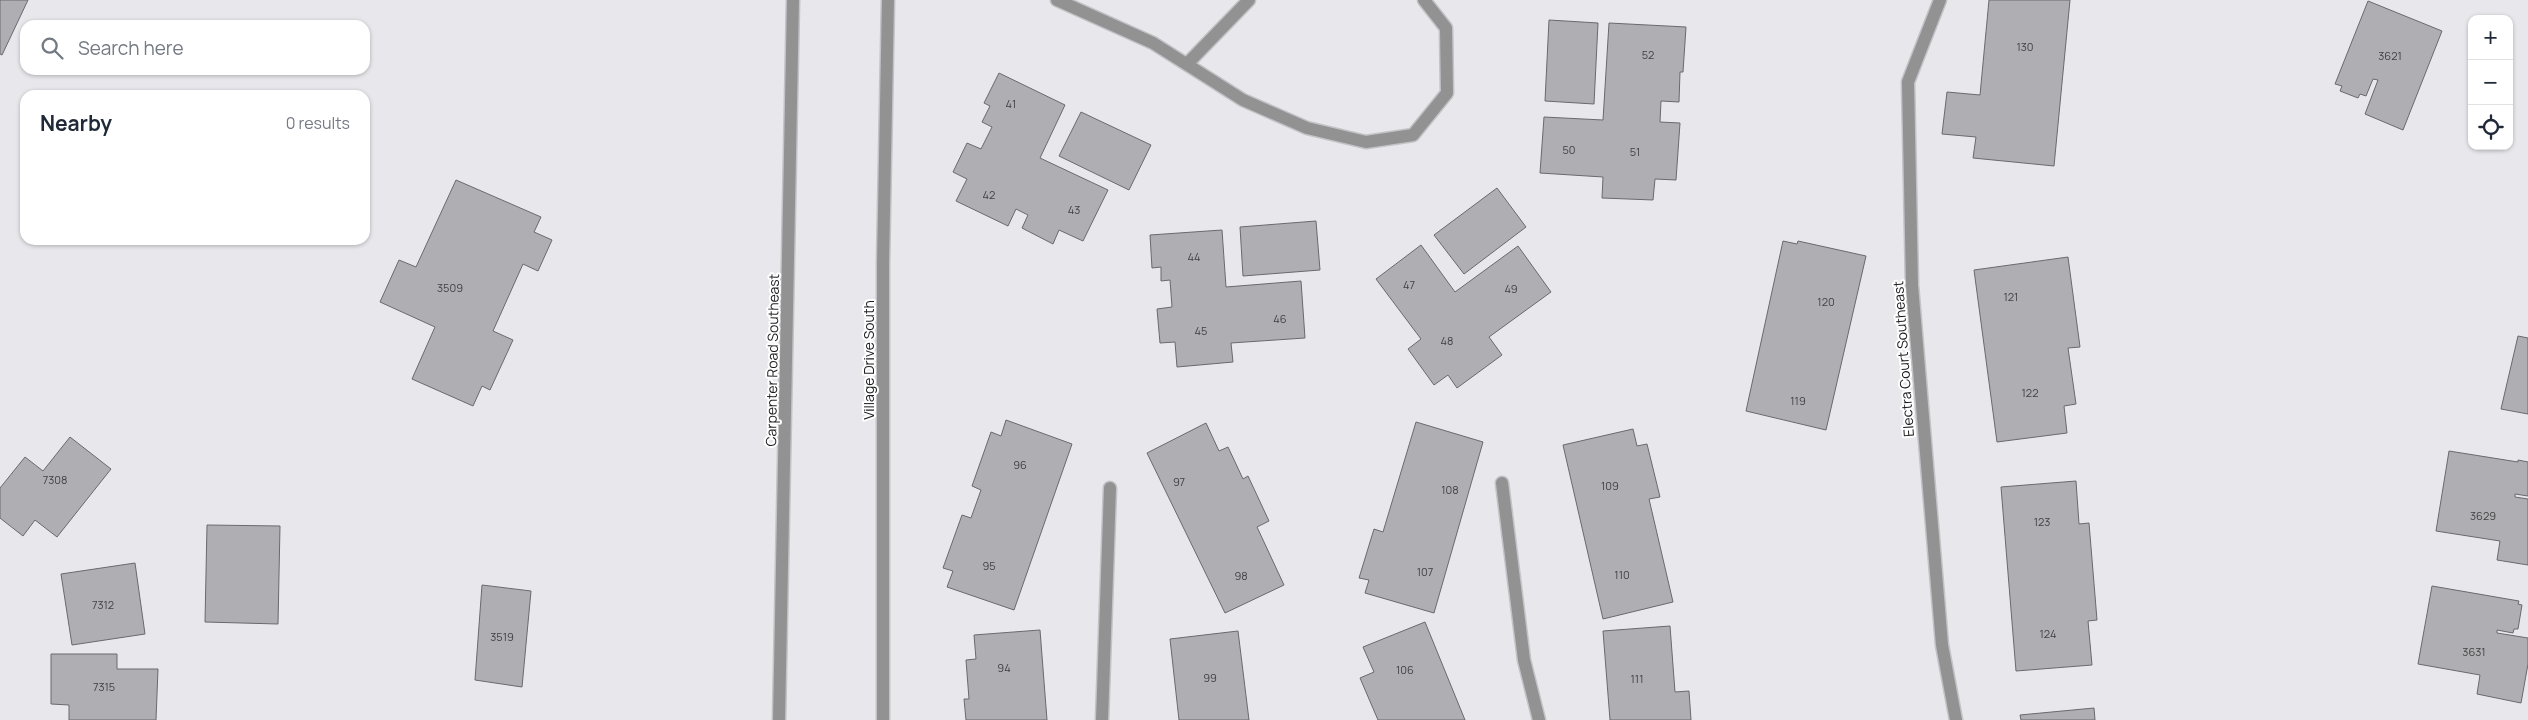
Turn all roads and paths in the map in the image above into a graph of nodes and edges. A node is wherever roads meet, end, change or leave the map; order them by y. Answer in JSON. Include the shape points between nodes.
{"nodes":[{"id":1,"x":793,"y":0,"type":"edge"},
{"id":2,"x":888,"y":0,"type":"edge"},
{"id":3,"x":1056,"y":0,"type":"edge"},
{"id":4,"x":1249,"y":0,"type":"edge"},
{"id":5,"x":1424,"y":0,"type":"edge"},
{"id":6,"x":1940,"y":0,"type":"edge"},
{"id":7,"x":1187,"y":64,"type":"junction"},
{"id":8,"x":1502,"y":483,"type":"dead end"},
{"id":9,"x":1110,"y":488,"type":"dead end"},
{"id":10,"x":779,"y":720,"type":"edge"},
{"id":11,"x":883,"y":720,"type":"edge"},
{"id":12,"x":1102,"y":720,"type":"edge"},
{"id":13,"x":1539,"y":720,"type":"edge"},
{"id":14,"x":1956,"y":720,"type":"edge"}],
"edges":[{"from":1,"to":10,"type":"street","name":"Carpenter Road Southeast"},
{"from":2,"to":11,"type":"street","name":"Village Drive South","via":[[883,264]]},
{"from":3,"to":7,"type":"street","via":[[1153,43]]},
{"from":4,"to":7,"type":"street"},
{"from":5,"to":7,"type":"street","via":[[1446,28],[1447,93],[1413,135],[1366,142],[1307,128],[1244,100]]},
{"from":6,"to":14,"type":"street","name":"Electra Court Southeast","via":[[1908,82],[1912,275],[1942,645]]},
{"from":8,"to":13,"type":"street","via":[[1524,660]]},
{"from":9,"to":12,"type":"street"}]}
